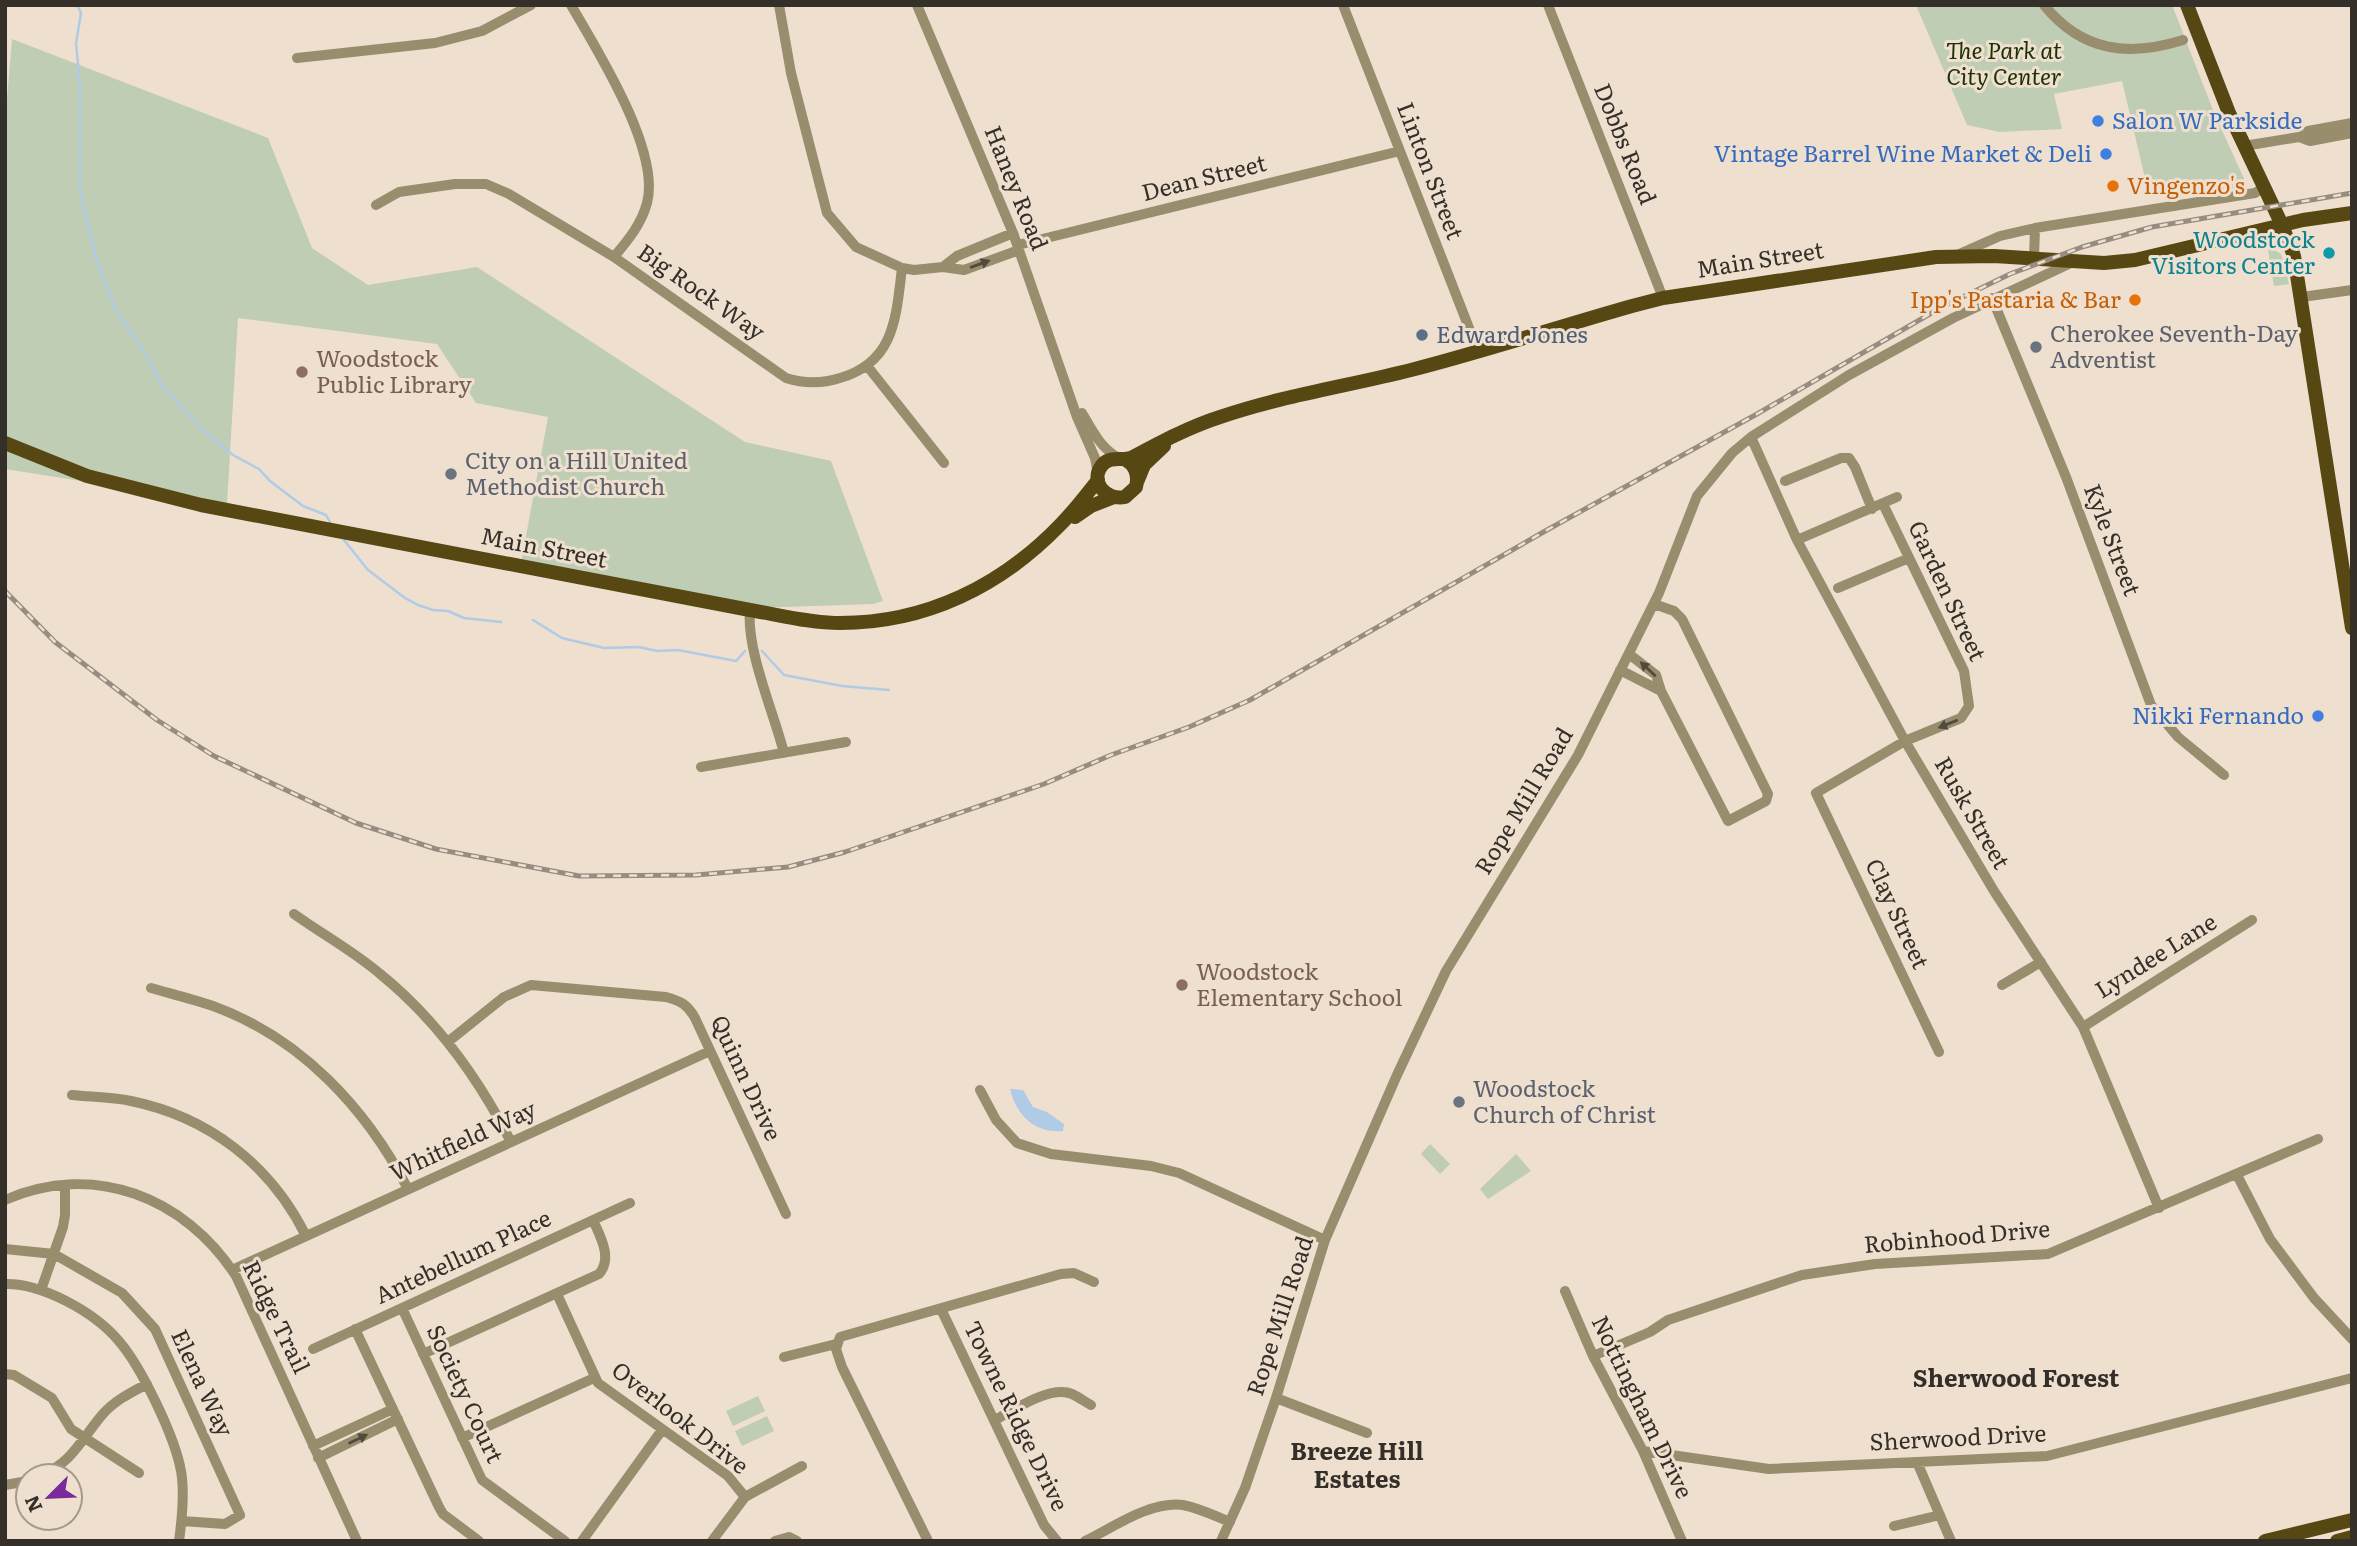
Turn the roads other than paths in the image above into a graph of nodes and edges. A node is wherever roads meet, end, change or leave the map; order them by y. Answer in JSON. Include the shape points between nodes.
{"nodes":[{"id":1,"x":531,"y":5,"type":"edge"},
{"id":2,"x":571,"y":5,"type":"edge"},
{"id":3,"x":779,"y":5,"type":"edge"},
{"id":4,"x":917,"y":5,"type":"edge"},
{"id":5,"x":1343,"y":5,"type":"edge"},
{"id":6,"x":1548,"y":5,"type":"edge"},
{"id":7,"x":2044,"y":5,"type":"edge"},
{"id":8,"x":2187,"y":5,"type":"edge"},
{"id":9,"x":2183,"y":40,"type":"dead end"},
{"id":10,"x":297,"y":58,"type":"dead end"},
{"id":11,"x":2352,"y":123,"type":"edge"},
{"id":12,"x":2352,"y":133,"type":"edge"},
{"id":13,"x":2299,"y":137,"type":"junction"},
{"id":14,"x":2244,"y":146,"type":"junction"},
{"id":15,"x":1400,"y":151,"type":"junction"},
{"id":16,"x":2263,"y":188,"type":"junction"},
{"id":17,"x":376,"y":205,"type":"dead end"},
{"id":18,"x":2352,"y":213,"type":"edge"},
{"id":19,"x":2282,"y":225,"type":"junction"},
{"id":20,"x":2035,"y":228,"type":"junction"},
{"id":21,"x":1013,"y":233,"type":"junction"},
{"id":22,"x":1018,"y":247,"type":"junction"},
{"id":23,"x":1955,"y":256,"type":"junction"},
{"id":24,"x":614,"y":257,"type":"junction"},
{"id":25,"x":2034,"y":258,"type":"junction"},
{"id":26,"x":2073,"y":262,"type":"junction"},
{"id":27,"x":943,"y":267,"type":"junction"},
{"id":28,"x":902,"y":268,"type":"junction"},
{"id":29,"x":2352,"y":290,"type":"edge"},
{"id":30,"x":1992,"y":298,"type":"junction"},
{"id":31,"x":2302,"y":298,"type":"junction"},
{"id":32,"x":1663,"y":299,"type":"junction"},
{"id":33,"x":1478,"y":351,"type":"junction"},
{"id":34,"x":868,"y":367,"type":"junction"},
{"id":35,"x":1069,"y":389,"type":"junction"},
{"id":36,"x":1185,"y":432,"type":"junction"},
{"id":37,"x":1751,"y":437,"type":"junction"},
{"id":38,"x":5,"y":443,"type":"edge"},
{"id":39,"x":1123,"y":459,"type":"junction"},
{"id":40,"x":944,"y":463,"type":"dead end"},
{"id":41,"x":1098,"y":477,"type":"junction"},
{"id":42,"x":1785,"y":481,"type":"dead end"},
{"id":43,"x":1137,"y":483,"type":"junction"},
{"id":44,"x":1114,"y":497,"type":"junction"},
{"id":45,"x":1897,"y":497,"type":"dead end"},
{"id":46,"x":1877,"y":506,"type":"junction"},
{"id":47,"x":1059,"y":526,"type":"junction"},
{"id":48,"x":1797,"y":540,"type":"junction"},
{"id":49,"x":1909,"y":558,"type":"junction"},
{"id":50,"x":1838,"y":588,"type":"dead end"},
{"id":51,"x":1654,"y":604,"type":"junction"},
{"id":52,"x":750,"y":610,"type":"junction"},
{"id":53,"x":2352,"y":628,"type":"edge"},
{"id":54,"x":1629,"y":654,"type":"junction"},
{"id":55,"x":1620,"y":670,"type":"junction"},
{"id":56,"x":1661,"y":691,"type":"junction"},
{"id":57,"x":1905,"y":741,"type":"junction"},
{"id":58,"x":846,"y":742,"type":"dead end"},
{"id":59,"x":784,"y":753,"type":"junction"},
{"id":60,"x":701,"y":767,"type":"dead end"},
{"id":61,"x":2224,"y":775,"type":"dead end"},
{"id":62,"x":1816,"y":793,"type":"joint"},
{"id":63,"x":294,"y":914,"type":"dead end"},
{"id":64,"x":2252,"y":920,"type":"dead end"},
{"id":65,"x":2040,"y":962,"type":"junction"},
{"id":66,"x":2002,"y":985,"type":"dead end"},
{"id":67,"x":151,"y":988,"type":"dead end"},
{"id":68,"x":2083,"y":1027,"type":"junction"},
{"id":69,"x":449,"y":1041,"type":"junction"},
{"id":70,"x":710,"y":1051,"type":"junction"},
{"id":71,"x":1939,"y":1052,"type":"dead end"},
{"id":72,"x":979,"y":1090,"type":"dead end"},
{"id":73,"x":72,"y":1095,"type":"dead end"},
{"id":74,"x":2318,"y":1139,"type":"dead end"},
{"id":75,"x":511,"y":1142,"type":"junction"},
{"id":76,"x":2236,"y":1175,"type":"junction"},
{"id":77,"x":65,"y":1185,"type":"junction"},
{"id":78,"x":408,"y":1189,"type":"junction"},
{"id":79,"x":5,"y":1200,"type":"edge"},
{"id":80,"x":631,"y":1203,"type":"dead end"},
{"id":81,"x":2159,"y":1208,"type":"junction"},
{"id":82,"x":786,"y":1214,"type":"dead end"},
{"id":83,"x":593,"y":1220,"type":"junction"},
{"id":84,"x":306,"y":1236,"type":"junction"},
{"id":85,"x":1325,"y":1240,"type":"junction"},
{"id":86,"x":5,"y":1249,"type":"edge"},
{"id":87,"x":54,"y":1254,"type":"junction"},
{"id":88,"x":232,"y":1270,"type":"junction"},
{"id":89,"x":1094,"y":1282,"type":"dead end"},
{"id":90,"x":5,"y":1284,"type":"edge"},
{"id":91,"x":41,"y":1290,"type":"junction"},
{"id":92,"x":1565,"y":1291,"type":"dead end"},
{"id":93,"x":557,"y":1294,"type":"junction"},
{"id":94,"x":402,"y":1308,"type":"junction"},
{"id":95,"x":941,"y":1309,"type":"junction"},
{"id":96,"x":355,"y":1329,"type":"junction"},
{"id":97,"x":2352,"y":1339,"type":"edge"},
{"id":98,"x":836,"y":1344,"type":"junction"},
{"id":99,"x":313,"y":1349,"type":"dead end"},
{"id":100,"x":423,"y":1354,"type":"junction"},
{"id":101,"x":1593,"y":1356,"type":"junction"},
{"id":102,"x":784,"y":1357,"type":"dead end"},
{"id":103,"x":5,"y":1374,"type":"edge"},
{"id":104,"x":594,"y":1378,"type":"junction"},
{"id":105,"x":2352,"y":1378,"type":"edge"},
{"id":106,"x":146,"y":1384,"type":"junction"},
{"id":107,"x":1276,"y":1398,"type":"junction"},
{"id":108,"x":1091,"y":1405,"type":"dead end"},
{"id":109,"x":395,"y":1414,"type":"junction"},
{"id":110,"x":995,"y":1420,"type":"junction"},
{"id":111,"x":662,"y":1430,"type":"junction"},
{"id":112,"x":1367,"y":1433,"type":"dead end"},
{"id":113,"x":86,"y":1437,"type":"junction"},
{"id":114,"x":462,"y":1438,"type":"junction"},
{"id":115,"x":313,"y":1446,"type":"junction"},
{"id":116,"x":1643,"y":1451,"type":"junction"},
{"id":117,"x":318,"y":1458,"type":"junction"},
{"id":118,"x":64,"y":1462,"type":"edge"},
{"id":119,"x":1917,"y":1462,"type":"junction"},
{"id":120,"x":802,"y":1466,"type":"dead end"},
{"id":121,"x":139,"y":1473,"type":"dead end"},
{"id":122,"x":745,"y":1497,"type":"junction"},
{"id":123,"x":1940,"y":1515,"type":"junction"},
{"id":124,"x":2352,"y":1520,"type":"edge"},
{"id":125,"x":182,"y":1521,"type":"junction"},
{"id":126,"x":1230,"y":1522,"type":"junction"},
{"id":127,"x":1894,"y":1526,"type":"dead end"},
{"id":128,"x":2352,"y":1537,"type":"edge"},
{"id":129,"x":179,"y":1541,"type":"edge"},
{"id":130,"x":356,"y":1541,"type":"edge"},
{"id":131,"x":479,"y":1541,"type":"edge"},
{"id":132,"x":565,"y":1541,"type":"edge"},
{"id":133,"x":582,"y":1541,"type":"edge"},
{"id":134,"x":712,"y":1541,"type":"edge"},
{"id":135,"x":775,"y":1541,"type":"edge"},
{"id":136,"x":797,"y":1541,"type":"edge"},
{"id":137,"x":928,"y":1541,"type":"edge"},
{"id":138,"x":1057,"y":1541,"type":"edge"},
{"id":139,"x":1085,"y":1541,"type":"edge"},
{"id":140,"x":1221,"y":1541,"type":"edge"},
{"id":141,"x":1682,"y":1541,"type":"edge"},
{"id":142,"x":1951,"y":1541,"type":"edge"},
{"id":143,"x":2265,"y":1541,"type":"edge"},
{"id":144,"x":2337,"y":1541,"type":"edge"}],
"edges":[{"from":1,"to":10,"type":"street","via":[[482,31],[435,43]]},
{"from":2,"to":24,"type":"street","via":[[612,76],[648,173],[648,201],[638,228]]},
{"from":3,"to":28,"type":"street","via":[[791,73],[827,213],[856,247]]},
{"from":4,"to":21,"type":"street","name":"Haney Road"},
{"from":5,"to":15,"type":"street","name":"Linton Street"},
{"from":6,"to":32,"type":"street","name":"Dobbs Road"},
{"from":7,"to":9,"type":"street","via":[[2069,30],[2123,50]]},
{"from":8,"to":14,"type":"main road"},
{"from":11,"to":13,"type":"street","via":[[2308,131]]},
{"from":12,"to":13,"type":"street","via":[[2309,141]]},
{"from":13,"to":14,"type":"street"},
{"from":14,"to":16,"type":"main road"},
{"from":15,"to":22,"type":"street","name":"Dean Street"},
{"from":15,"to":33,"type":"street","name":"Linton Street"},
{"from":16,"to":19,"type":"main road"},
{"from":16,"to":20,"type":"street","via":[[2255,193]]},
{"from":17,"to":24,"type":"street","name":"Big Rock Way","via":[[399,192],[486,184]]},
{"from":18,"to":19,"type":"main road","name":"Main Street"},
{"from":19,"to":26,"type":"main road","name":"Main Street","via":[[2144,258]]},
{"from":19,"to":31,"type":"main road"},
{"from":20,"to":23,"type":"street","via":[[2000,236]]},
{"from":20,"to":25,"type":"street"},
{"from":21,"to":22,"type":"street","name":"Haney Road"},
{"from":21,"to":27,"type":"street","via":[[957,256]]},
{"from":27,"to":22,"type":"street","one_way":true,"via":[[964,270]]},
{"from":22,"to":35,"type":"street","name":"Haney Road"},
{"from":23,"to":25,"type":"main road","name":"Main Street"},
{"from":23,"to":32,"type":"main road","name":"Main Street"},
{"from":24,"to":34,"type":"street","name":"Big Rock Way","via":[[786,378],[822,383]]},
{"from":25,"to":26,"type":"main road","name":"Main Street"},
{"from":26,"to":30,"type":"street","name":"Rope Mill Road"},
{"from":27,"to":28,"type":"street"},
{"from":28,"to":34,"type":"street","via":[[895,323],[885,346]]},
{"from":29,"to":31,"type":"street"},
{"from":30,"to":37,"type":"street","name":"Rope Mill Road","via":[[1849,375]]},
{"from":30,"to":61,"type":"street","name":"Kyle Street","via":[[2066,477],[2151,705],[2178,737]]},
{"from":31,"to":53,"type":"main road"},
{"from":32,"to":33,"type":"main road","name":"Main Street"},
{"from":33,"to":36,"type":"main road","name":"Main Street","via":[[1252,407]]},
{"from":34,"to":40,"type":"street"},
{"from":35,"to":39,"type":"street","name":"Haney Road","via":[[1101,444]]},
{"from":35,"to":41,"type":"street","name":"Haney Road"},
{"from":36,"to":39,"type":"main road","name":"Main Street"},
{"from":36,"to":43,"type":"main road","name":"Main Street","via":[[1144,465]]},
{"from":37,"to":48,"type":"street","name":"Rusk Street"},
{"from":37,"to":51,"type":"street","name":"Rope Mill Road","via":[[1697,496]]},
{"from":38,"to":52,"type":"main road","name":"Main Street","via":[[87,476],[201,505]]},
{"from":39,"to":41,"type":"main road","name":"Main Street","via":[[1107,461]]},
{"from":39,"to":43,"type":"main road","via":[[1135,469]]},
{"from":41,"to":44,"type":"main road","via":[[1103,491]]},
{"from":41,"to":47,"type":"main road","name":"Main Street"},
{"from":42,"to":46,"type":"street","name":"Garden Street","via":[[1849,458]]},
{"from":43,"to":44,"type":"main road","name":"Main Street","via":[[1128,495]]},
{"from":44,"to":47,"type":"main road","name":"Main Street"},
{"from":45,"to":46,"type":"street"},
{"from":46,"to":48,"type":"street"},
{"from":46,"to":49,"type":"street","name":"Garden Street"},
{"from":47,"to":52,"type":"main road","name":"Main Street","via":[[993,580],[918,614],[839,623]]},
{"from":48,"to":57,"type":"street","name":"Rusk Street"},
{"from":49,"to":50,"type":"street"},
{"from":49,"to":57,"type":"street","name":"Garden Street","one_way":true,"via":[[1964,671],[1969,706],[1961,719]]},
{"from":51,"to":54,"type":"street","name":"Rope Mill Road"},
{"from":51,"to":56,"type":"street","via":[[1682,619],[1768,794],[1766,801],[1728,821]]},
{"from":52,"to":59,"type":"street","via":[[753,649]]},
{"from":54,"to":55,"type":"street","name":"Rope Mill Road"},
{"from":56,"to":54,"type":"street","one_way":true,"via":[[1656,675]]},
{"from":55,"to":56,"type":"street"},
{"from":55,"to":85,"type":"street","name":"Rope Mill Road","via":[[1578,755],[1446,971]]},
{"from":57,"to":62,"type":"street","name":"Garden Street"},
{"from":57,"to":65,"type":"street","name":"Rusk Street"},
{"from":58,"to":59,"type":"street"},
{"from":59,"to":60,"type":"street"},
{"from":62,"to":71,"type":"street","name":"Clay Street"},
{"from":63,"to":69,"type":"street","via":[[378,972]]},
{"from":64,"to":68,"type":"street","name":"Lyndee Lane"},
{"from":65,"to":66,"type":"street"},
{"from":65,"to":68,"type":"street","name":"Rusk Street"},
{"from":67,"to":78,"type":"street","via":[[234,1015],[305,1059],[362,1114]]},
{"from":68,"to":81,"type":"street","name":"Rusk Street"},
{"from":69,"to":70,"type":"street","name":"Quinn Drive","via":[[514,991],[542,985],[681,1002],[695,1018]]},
{"from":69,"to":75,"type":"street"},
{"from":70,"to":75,"type":"street","name":"Whitfield Way"},
{"from":70,"to":82,"type":"street","name":"Quinn Drive"},
{"from":72,"to":85,"type":"street","via":[[996,1120],[1017,1143],[1051,1154],[1179,1173]]},
{"from":73,"to":84,"type":"street","via":[[151,1105],[215,1133],[268,1177]]},
{"from":74,"to":76,"type":"street","name":"Robinhood Drive"},
{"from":75,"to":78,"type":"street","name":"Whitfield Way"},
{"from":76,"to":81,"type":"street","name":"Robinhood Drive"},
{"from":76,"to":97,"type":"street","via":[[2270,1239]]},
{"from":77,"to":79,"type":"street","name":"Ridge Trail"},
{"from":77,"to":87,"type":"street","via":[[65,1215]]},
{"from":77,"to":88,"type":"street","name":"Ridge Trail","via":[[123,1189],[164,1206],[210,1243]]},
{"from":78,"to":84,"type":"street","name":"Whitfield Way"},
{"from":80,"to":83,"type":"street","name":"Antebellum Place"},
{"from":81,"to":101,"type":"street","name":"Robinhood Drive","via":[[2048,1254],[1875,1264],[1802,1275],[1668,1320]]},
{"from":83,"to":93,"type":"street","via":[[603,1245],[604,1269],[593,1279]]},
{"from":83,"to":94,"type":"street","name":"Antebellum Place"},
{"from":84,"to":88,"type":"street","name":"Whitfield Way"},
{"from":85,"to":107,"type":"street","name":"Rope Mill Road"},
{"from":86,"to":87,"type":"street","name":"Elena Way"},
{"from":87,"to":91,"type":"street"},
{"from":87,"to":125,"type":"street","name":"Elena Way","via":[[122,1293],[155,1329],[240,1515],[225,1524]]},
{"from":88,"to":115,"type":"street","name":"Ridge Trail"},
{"from":89,"to":95,"type":"street","via":[[1074,1273],[1061,1274]]},
{"from":90,"to":91,"type":"street"},
{"from":91,"to":106,"type":"street","via":[[84,1311],[118,1340]]},
{"from":92,"to":101,"type":"street","name":"Nottingham Drive"},
{"from":93,"to":100,"type":"street"},
{"from":93,"to":104,"type":"street","name":"Overlook Drive"},
{"from":94,"to":96,"type":"street","name":"Antebellum Place"},
{"from":94,"to":100,"type":"street","name":"Society Court"},
{"from":95,"to":98,"type":"street","via":[[846,1334]]},
{"from":95,"to":110,"type":"street","name":"Towne Ridge Drive"},
{"from":96,"to":99,"type":"street","name":"Antebellum Place"},
{"from":96,"to":109,"type":"street"},
{"from":98,"to":102,"type":"street"},
{"from":98,"to":137,"type":"street","via":[[842,1367]]},
{"from":100,"to":114,"type":"street","name":"Society Court"},
{"from":101,"to":116,"type":"street","name":"Nottingham Drive"},
{"from":103,"to":113,"type":"street","via":[[52,1398],[71,1429]]},
{"from":104,"to":111,"type":"street","name":"Overlook Drive"},
{"from":104,"to":114,"type":"street"},
{"from":105,"to":119,"type":"street","name":"Sherwood Drive","via":[[2047,1456]]},
{"from":106,"to":113,"type":"street","via":[[118,1399]]},
{"from":106,"to":125,"type":"street","via":[[181,1471]]},
{"from":107,"to":112,"type":"street"},
{"from":107,"to":126,"type":"street","name":"Rope Mill Road"},
{"from":108,"to":110,"type":"street","via":[[1072,1394],[1054,1392]]},
{"from":109,"to":115,"type":"street"},
{"from":117,"to":109,"type":"street","one_way":true},
{"from":109,"to":131,"type":"street","via":[[443,1514]]},
{"from":110,"to":138,"type":"street","name":"Towne Ridge Drive","via":[[1044,1525]]},
{"from":111,"to":122,"type":"street","name":"Overlook Drive","via":[[728,1476]]},
{"from":111,"to":133,"type":"street"},
{"from":113,"to":118,"type":"street"},
{"from":113,"to":121,"type":"street"},
{"from":114,"to":132,"type":"street","name":"Society Court","via":[[482,1480]]},
{"from":115,"to":117,"type":"street","name":"Ridge Trail"},
{"from":116,"to":119,"type":"street","name":"Sherwood Drive","via":[[1769,1469]]},
{"from":116,"to":141,"type":"street","name":"Nottingham Drive"},
{"from":117,"to":130,"type":"street","name":"Ridge Trail"},
{"from":119,"to":123,"type":"street"},
{"from":120,"to":122,"type":"street"},
{"from":122,"to":134,"type":"street"},
{"from":123,"to":127,"type":"street"},
{"from":123,"to":142,"type":"street"},
{"from":124,"to":143,"type":"main road"},
{"from":125,"to":129,"type":"street"},
{"from":126,"to":139,"type":"street","via":[[1191,1507],[1169,1505]]},
{"from":126,"to":140,"type":"street","name":"Rope Mill Road"},
{"from":128,"to":144,"type":"main road"},
{"from":135,"to":136,"type":"street","via":[[789,1537]]}]}
